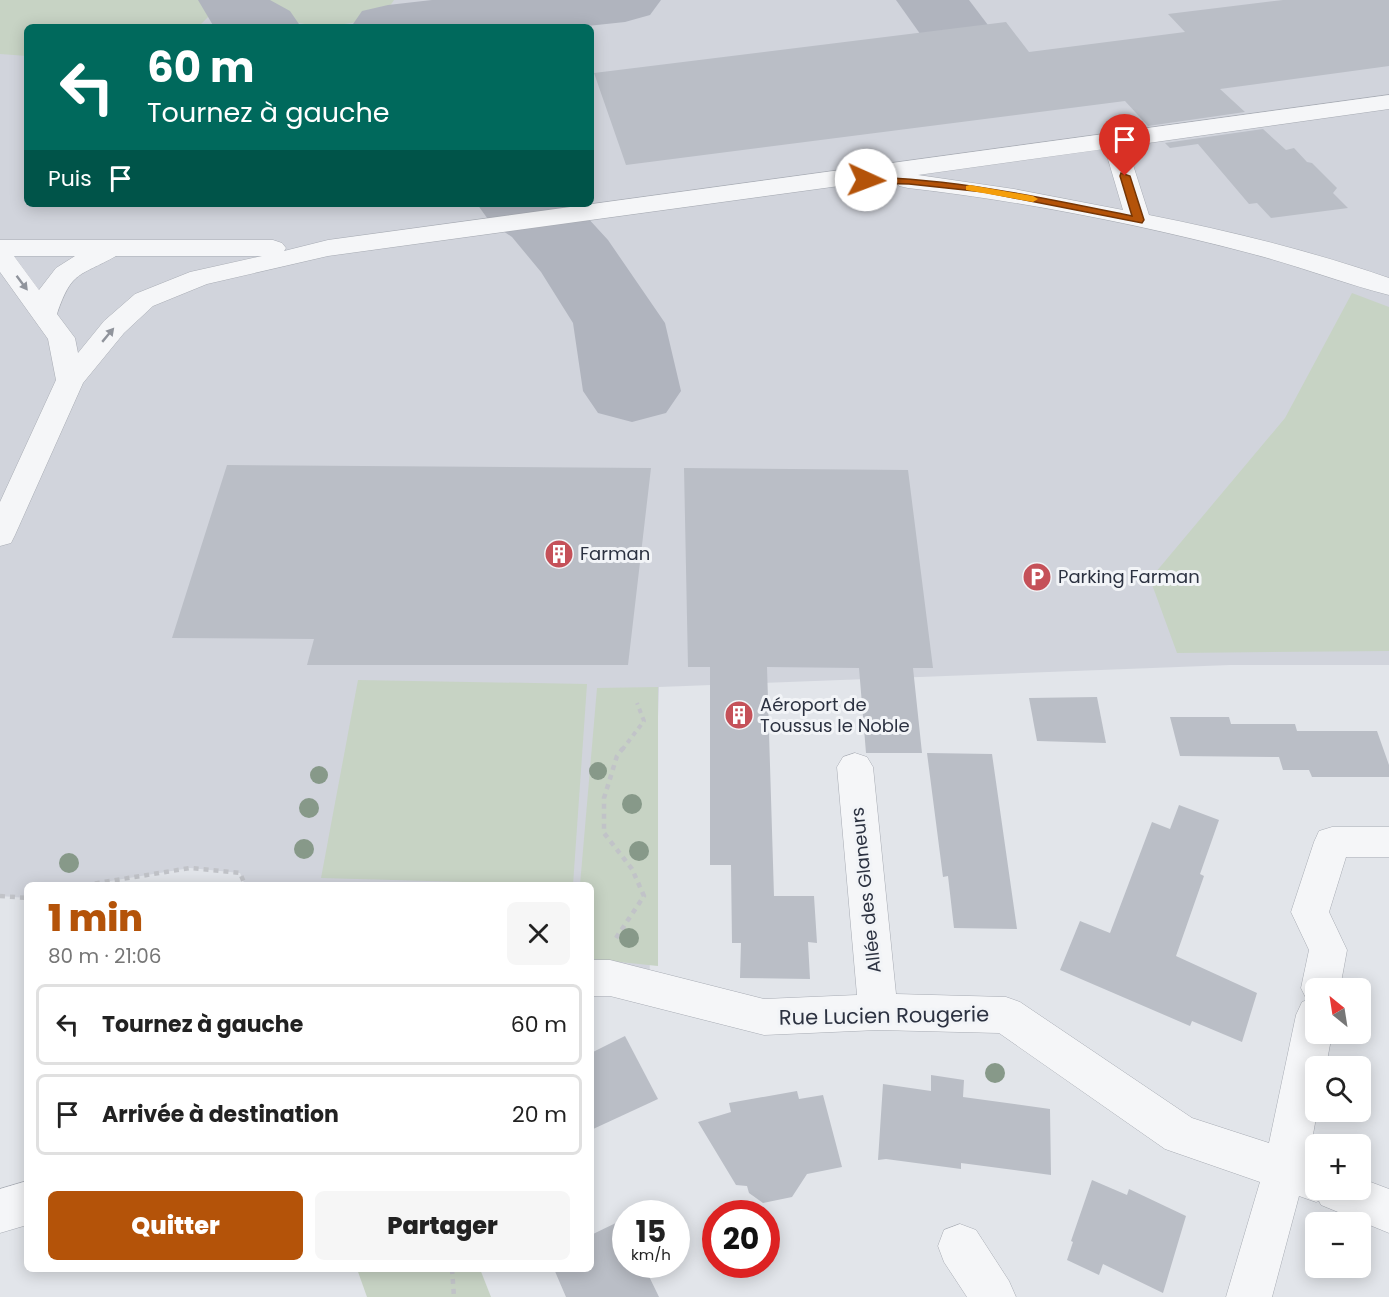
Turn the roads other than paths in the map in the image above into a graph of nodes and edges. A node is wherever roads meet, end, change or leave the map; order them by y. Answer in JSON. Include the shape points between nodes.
{"nodes":[{"id":1,"x":1389,"y":102,"type":"edge"},
{"id":2,"x":1114,"y":141,"type":"junction"},
{"id":3,"x":845,"y":179,"type":"junction"},
{"id":4,"x":1138,"y":220,"type":"junction"},
{"id":5,"x":0,"y":248,"type":"edge"},
{"id":6,"x":113,"y":248,"type":"junction"},
{"id":7,"x":328,"y":248,"type":"junction"},
{"id":8,"x":0,"y":254,"type":"edge"},
{"id":9,"x":1389,"y":287,"type":"edge"},
{"id":10,"x":144,"y":300,"type":"junction"},
{"id":11,"x":44,"y":313,"type":"junction"},
{"id":12,"x":70,"y":380,"type":"junction"},
{"id":13,"x":0,"y":535,"type":"edge"},
{"id":14,"x":855,"y":767,"type":"dead end"},
{"id":15,"x":1389,"y":842,"type":"edge"},
{"id":16,"x":594,"y":978,"type":"edge"},
{"id":17,"x":1323,"y":978,"type":"edge"},
{"id":18,"x":878,"y":1012,"type":"junction"},
{"id":19,"x":1313,"y":1044,"type":"edge"},
{"id":20,"x":1300,"y":1175,"type":"edge"},
{"id":21,"x":1361,"y":1200,"type":"edge"},
{"id":22,"x":24,"y":1204,"type":"edge"},
{"id":23,"x":0,"y":1211,"type":"edge"},
{"id":24,"x":1389,"y":1211,"type":"edge"},
{"id":25,"x":960,"y":1246,"type":"dead end"},
{"id":26,"x":993,"y":1297,"type":"edge"},
{"id":27,"x":1249,"y":1297,"type":"edge"}],
"edges":[{"from":1,"to":2,"type":"street"},
{"from":2,"to":3,"type":"street"},
{"from":2,"to":4,"type":"street"},
{"from":3,"to":4,"type":"street","via":[[984,189]]},
{"from":3,"to":7,"type":"street"},
{"from":4,"to":9,"type":"street","via":[[1231,239],[1335,267]]},
{"from":5,"to":6,"type":"street"},
{"from":6,"to":7,"type":"street"},
{"from":6,"to":10,"type":"street","via":[[135,260],[146,282]]},
{"from":6,"to":11,"type":"street","via":[[70,268],[50,290]]},
{"from":7,"to":10,"type":"street","via":[[199,278]]},
{"from":8,"to":11,"type":"street","one_way":true},
{"from":12,"to":10,"type":"street","one_way":true,"via":[[114,327]]},
{"from":11,"to":12,"type":"street","via":[[61,338]]},
{"from":12,"to":13,"type":"street"},
{"from":14,"to":18,"type":"street","name":"Allée des Glaneurs"},
{"from":15,"to":17,"type":"street","via":[[1332,842],[1310,912],[1328,950]]},
{"from":16,"to":18,"type":"street","name":"Rue Lucien Rougerie","via":[[610,978],[764,1017]]},
{"from":18,"to":20,"type":"street","name":"Rue Lucien Rougerie","via":[[1006,1015],[1180,1135]]},
{"from":19,"to":20,"type":"street"},
{"from":20,"to":27,"type":"street"},
{"from":21,"to":24,"type":"street"},
{"from":22,"to":23,"type":"street"},
{"from":25,"to":26,"type":"street"}]}
